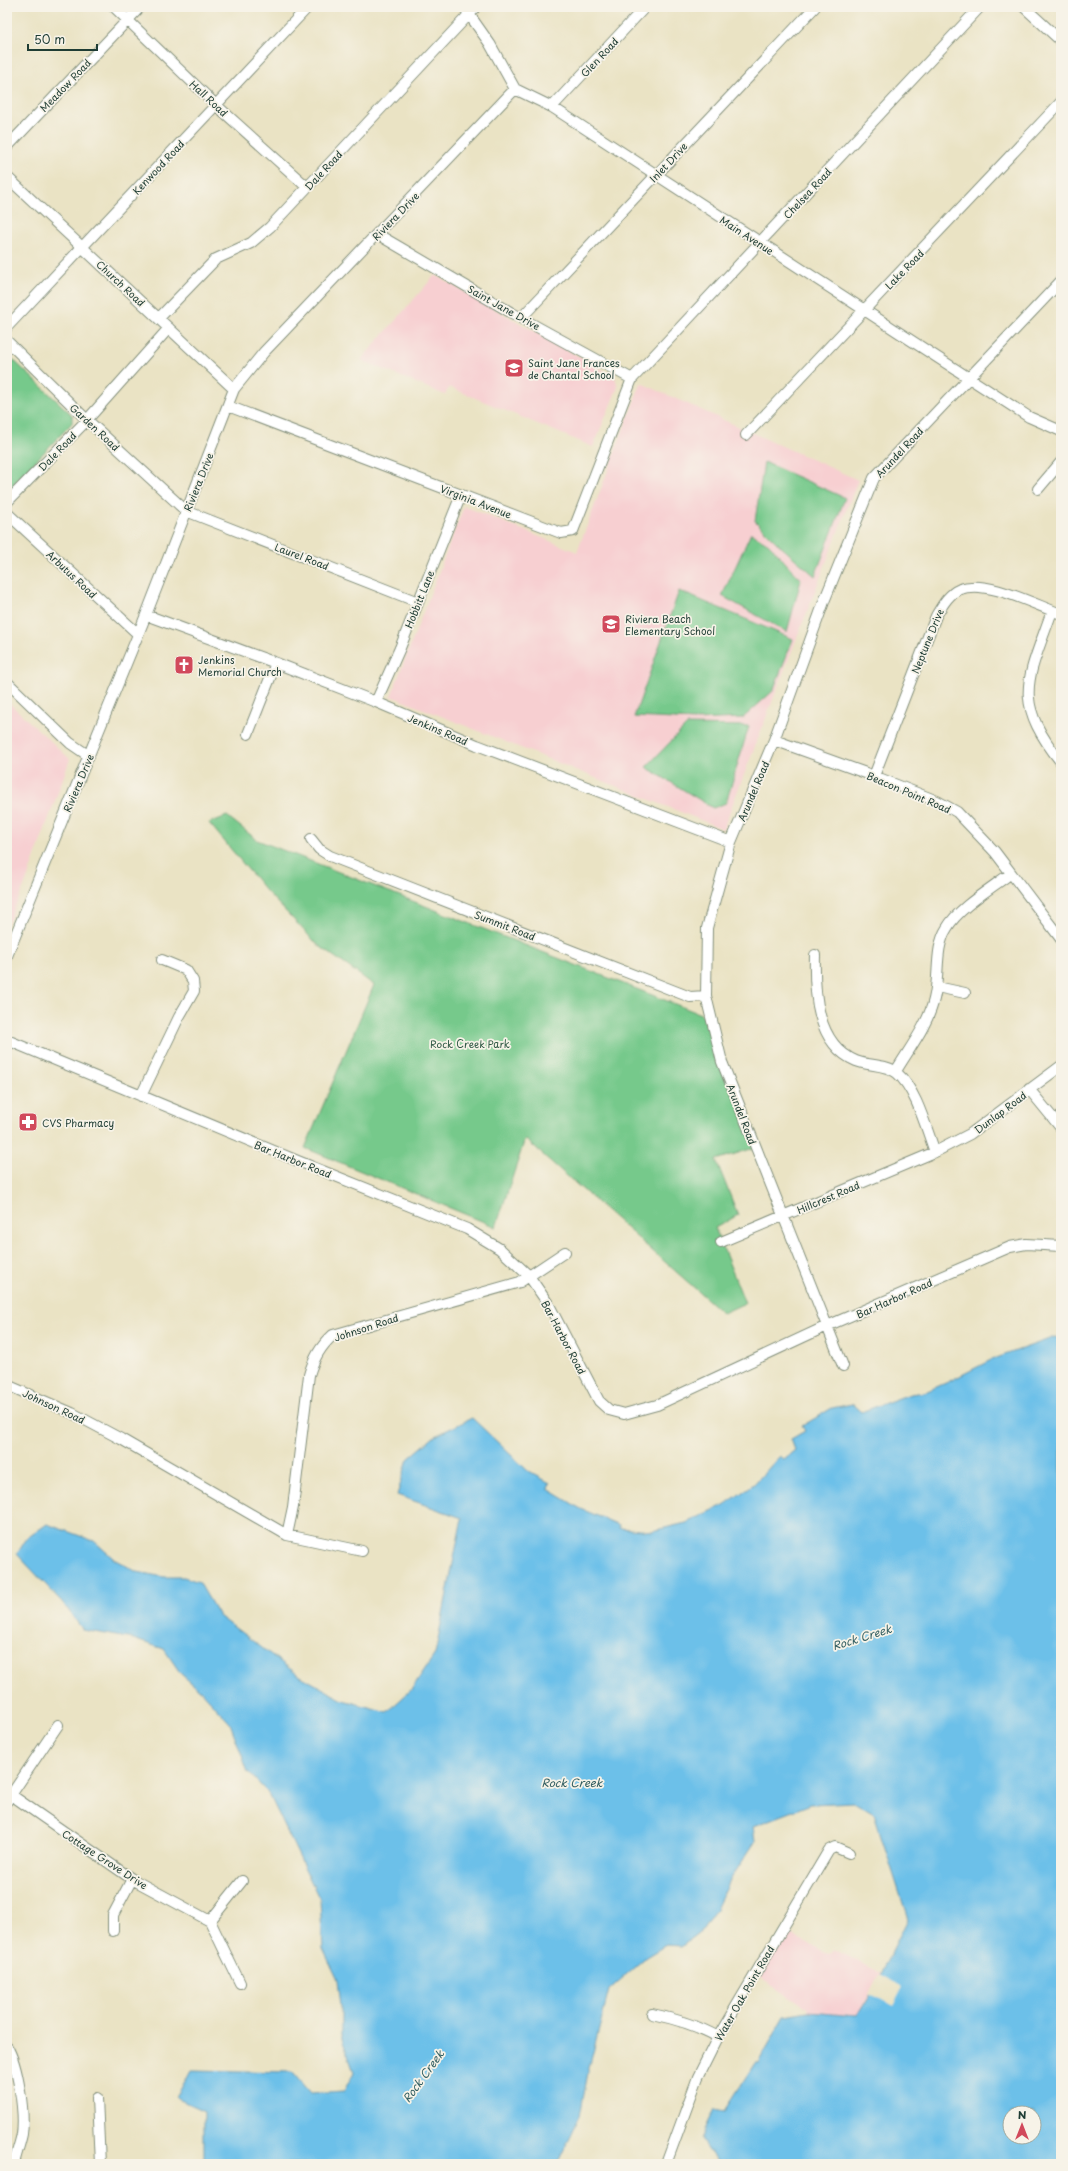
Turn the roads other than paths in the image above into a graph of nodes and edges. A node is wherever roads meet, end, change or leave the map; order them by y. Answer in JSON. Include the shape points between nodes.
{"nodes":[{"id":1,"x":114,"y":7,"type":"edge"},
{"id":2,"x":140,"y":7,"type":"edge"},
{"id":3,"x":308,"y":7,"type":"edge"},
{"id":4,"x":645,"y":7,"type":"edge"},
{"id":5,"x":815,"y":7,"type":"edge"},
{"id":6,"x":980,"y":7,"type":"edge"},
{"id":7,"x":1024,"y":7,"type":"edge"},
{"id":8,"x":470,"y":9,"type":"edge"},
{"id":9,"x":128,"y":20,"type":"junction"},
{"id":10,"x":1061,"y":41,"type":"edge"},
{"id":11,"x":515,"y":89,"type":"junction"},
{"id":12,"x":1061,"y":102,"type":"edge"},
{"id":13,"x":216,"y":105,"type":"junction"},
{"id":14,"x":552,"y":107,"type":"junction"},
{"id":15,"x":7,"y":146,"type":"edge"},
{"id":16,"x":655,"y":174,"type":"junction"},
{"id":17,"x":7,"y":177,"type":"edge"},
{"id":18,"x":307,"y":187,"type":"junction"},
{"id":19,"x":377,"y":234,"type":"junction"},
{"id":20,"x":760,"y":243,"type":"junction"},
{"id":21,"x":82,"y":247,"type":"junction"},
{"id":22,"x":1061,"y":281,"type":"edge"},
{"id":23,"x":864,"y":310,"type":"junction"},
{"id":24,"x":522,"y":317,"type":"junction"},
{"id":25,"x":159,"y":318,"type":"junction"},
{"id":26,"x":7,"y":327,"type":"edge"},
{"id":27,"x":169,"y":328,"type":"junction"},
{"id":28,"x":7,"y":341,"type":"edge"},
{"id":29,"x":969,"y":378,"type":"junction"},
{"id":30,"x":632,"y":379,"type":"junction"},
{"id":31,"x":234,"y":389,"type":"junction"},
{"id":32,"x":228,"y":406,"type":"junction"},
{"id":33,"x":87,"y":420,"type":"junction"},
{"id":34,"x":1061,"y":431,"type":"edge"},
{"id":35,"x":746,"y":435,"type":"dead end"},
{"id":36,"x":1061,"y":462,"type":"edge"},
{"id":37,"x":1038,"y":489,"type":"dead end"},
{"id":38,"x":461,"y":495,"type":"junction"},
{"id":39,"x":7,"y":502,"type":"edge"},
{"id":40,"x":186,"y":511,"type":"junction"},
{"id":41,"x":7,"y":513,"type":"edge"},
{"id":42,"x":418,"y":602,"type":"junction"},
{"id":43,"x":1057,"y":613,"type":"edge"},
{"id":44,"x":146,"y":615,"type":"junction"},
{"id":45,"x":138,"y":634,"type":"junction"},
{"id":46,"x":276,"y":663,"type":"junction"},
{"id":47,"x":7,"y":682,"type":"edge"},
{"id":48,"x":376,"y":702,"type":"junction"},
{"id":49,"x":248,"y":734,"type":"dead end"},
{"id":50,"x":774,"y":740,"type":"junction"},
{"id":51,"x":89,"y":756,"type":"junction"},
{"id":52,"x":1061,"y":762,"type":"edge"},
{"id":53,"x":874,"y":776,"type":"junction"},
{"id":54,"x":311,"y":839,"type":"dead end"},
{"id":55,"x":731,"y":842,"type":"junction"},
{"id":56,"x":1012,"y":873,"type":"junction"},
{"id":57,"x":1059,"y":933,"type":"edge"},
{"id":58,"x":815,"y":955,"type":"dead end"},
{"id":59,"x":7,"y":956,"type":"edge"},
{"id":60,"x":162,"y":960,"type":"dead end"},
{"id":61,"x":937,"y":987,"type":"junction"},
{"id":62,"x":965,"y":993,"type":"dead end"},
{"id":63,"x":706,"y":996,"type":"junction"},
{"id":64,"x":7,"y":1040,"type":"edge"},
{"id":65,"x":1061,"y":1066,"type":"edge"},
{"id":66,"x":896,"y":1071,"type":"junction"},
{"id":67,"x":1029,"y":1089,"type":"junction"},
{"id":68,"x":141,"y":1096,"type":"junction"},
{"id":69,"x":1061,"y":1128,"type":"edge"},
{"id":70,"x":935,"y":1152,"type":"junction"},
{"id":71,"x":782,"y":1217,"type":"junction"},
{"id":72,"x":721,"y":1242,"type":"dead end"},
{"id":73,"x":1061,"y":1246,"type":"edge"},
{"id":74,"x":565,"y":1252,"type":"dead end"},
{"id":75,"x":529,"y":1276,"type":"junction"},
{"id":76,"x":827,"y":1326,"type":"junction"},
{"id":77,"x":843,"y":1366,"type":"dead end"},
{"id":78,"x":7,"y":1385,"type":"edge"},
{"id":79,"x":287,"y":1535,"type":"junction"},
{"id":80,"x":362,"y":1551,"type":"dead end"},
{"id":81,"x":58,"y":1725,"type":"dead end"},
{"id":82,"x":8,"y":1796,"type":"edge"},
{"id":83,"x":849,"y":1853,"type":"dead end"},
{"id":84,"x":132,"y":1879,"type":"junction"},
{"id":85,"x":242,"y":1881,"type":"dead end"},
{"id":86,"x":210,"y":1921,"type":"junction"},
{"id":87,"x":113,"y":1931,"type":"dead end"},
{"id":88,"x":240,"y":1983,"type":"dead end"},
{"id":89,"x":652,"y":2014,"type":"dead end"},
{"id":90,"x":718,"y":2037,"type":"junction"},
{"id":91,"x":7,"y":2047,"type":"edge"},
{"id":92,"x":97,"y":2098,"type":"dead end"},
{"id":93,"x":14,"y":2164,"type":"edge"},
{"id":94,"x":100,"y":2164,"type":"edge"},
{"id":95,"x":666,"y":2164,"type":"edge"}],
"edges":[{"from":1,"to":9,"type":"street","name":"Hall Road"},
{"from":2,"to":9,"type":"street","name":"Meadow Road"},
{"from":3,"to":13,"type":"street","name":"Kenwood Road"},
{"from":4,"to":14,"type":"street","name":"Glen Road"},
{"from":5,"to":16,"type":"street","name":"Inlet Drive"},
{"from":6,"to":20,"type":"street","name":"Chelsea Road"},
{"from":7,"to":10,"type":"street"},
{"from":8,"to":11,"type":"street"},
{"from":8,"to":18,"type":"street","name":"Dale Road"},
{"from":9,"to":13,"type":"street","name":"Hall Road"},
{"from":9,"to":15,"type":"street","name":"Meadow Road"},
{"from":11,"to":14,"type":"street","name":"Main Avenue"},
{"from":11,"to":19,"type":"street","name":"Riviera Drive"},
{"from":12,"to":23,"type":"street","name":"Lake Road"},
{"from":13,"to":18,"type":"street","name":"Hall Road"},
{"from":13,"to":21,"type":"street","name":"Kenwood Road"},
{"from":14,"to":16,"type":"street","name":"Main Avenue"},
{"from":16,"to":20,"type":"street","name":"Main Avenue"},
{"from":16,"to":24,"type":"street","name":"Inlet Drive"},
{"from":17,"to":21,"type":"street","name":"Church Road"},
{"from":18,"to":25,"type":"street","name":"Dale Road","via":[[270,227],[251,243],[216,259]]},
{"from":19,"to":24,"type":"street","name":"Saint Jane Drive"},
{"from":19,"to":31,"type":"street","name":"Riviera Drive","via":[[264,352]]},
{"from":20,"to":23,"type":"street","name":"Main Avenue"},
{"from":20,"to":30,"type":"street","name":"Chelsea Road"},
{"from":21,"to":25,"type":"street","name":"Church Road"},
{"from":21,"to":26,"type":"street","name":"Kenwood Road"},
{"from":22,"to":29,"type":"street","name":"Arundel Road"},
{"from":23,"to":29,"type":"street","name":"Main Avenue"},
{"from":23,"to":35,"type":"street","name":"Lake Road"},
{"from":24,"to":30,"type":"street","name":"Saint Jane Drive"},
{"from":25,"to":27,"type":"street","name":"Church Road"},
{"from":27,"to":31,"type":"street","name":"Church Road"},
{"from":27,"to":33,"type":"street","name":"Dale Road"},
{"from":28,"to":33,"type":"street","name":"Garden Road"},
{"from":29,"to":34,"type":"street","name":"Main Avenue","via":[[1029,417]]},
{"from":29,"to":50,"type":"street","name":"Arundel Road","via":[[874,478],[825,599]]},
{"from":30,"to":38,"type":"street","name":"Virginia Avenue","via":[[573,531],[561,533]]},
{"from":31,"to":32,"type":"street","name":"Riviera Drive"},
{"from":32,"to":38,"type":"street","name":"Virginia Avenue"},
{"from":32,"to":40,"type":"street","name":"Riviera Drive"},
{"from":33,"to":39,"type":"street","name":"Dale Road"},
{"from":33,"to":40,"type":"street","name":"Garden Road"},
{"from":36,"to":37,"type":"street"},
{"from":38,"to":42,"type":"street","name":"Hobbitt Lane"},
{"from":40,"to":42,"type":"street","name":"Laurel Road"},
{"from":40,"to":44,"type":"street","name":"Riviera Drive"},
{"from":41,"to":45,"type":"street","name":"Arbutus Road"},
{"from":42,"to":48,"type":"street","name":"Hobbitt Lane"},
{"from":43,"to":52,"type":"street","via":[[1028,682],[1028,700],[1031,715],[1040,733]]},
{"from":43,"to":53,"type":"street","name":"Neptune Drive","via":[[991,588],[960,589],[951,595],[936,616]]},
{"from":44,"to":45,"type":"street","name":"Riviera Drive"},
{"from":44,"to":46,"type":"street","name":"Jenkins Road"},
{"from":45,"to":51,"type":"street","name":"Riviera Drive"},
{"from":46,"to":48,"type":"street","name":"Jenkins Road"},
{"from":46,"to":49,"type":"street"},
{"from":47,"to":51,"type":"street","via":[[70,743]]},
{"from":48,"to":55,"type":"street","name":"Jenkins Road","via":[[477,746]]},
{"from":50,"to":53,"type":"street","name":"Beacon Point Road"},
{"from":50,"to":55,"type":"street","name":"Arundel Road"},
{"from":51,"to":59,"type":"street","name":"Riviera Drive"},
{"from":53,"to":56,"type":"street","name":"Beacon Point Road","via":[[957,812]]},
{"from":54,"to":63,"type":"street","name":"Summit Road","via":[[319,849],[330,856],[690,997]]},
{"from":55,"to":63,"type":"street","name":"Arundel Road","via":[[707,928]]},
{"from":56,"to":57,"type":"street","name":"Beacon Point Road"},
{"from":56,"to":61,"type":"street","via":[[960,913],[946,929],[940,950]]},
{"from":58,"to":66,"type":"street","via":[[817,1001],[821,1019],[834,1047],[857,1062]]},
{"from":60,"to":68,"type":"street","via":[[186,970],[193,981],[194,991]]},
{"from":61,"to":62,"type":"street"},
{"from":61,"to":66,"type":"street","via":[[930,1012]]},
{"from":63,"to":71,"type":"street","name":"Arundel Road","via":[[722,1062]]},
{"from":64,"to":68,"type":"street","name":"Bar Harbor Road"},
{"from":65,"to":67,"type":"street","name":"Dunlap Road"},
{"from":66,"to":70,"type":"street","via":[[904,1079],[915,1100]]},
{"from":67,"to":69,"type":"street"},
{"from":67,"to":70,"type":"street","name":"Dunlap Road","via":[[970,1134]]},
{"from":68,"to":75,"type":"street","name":"Bar Harbor Road","via":[[467,1229],[500,1249]]},
{"from":70,"to":71,"type":"street","name":"Hillcrest Road"},
{"from":71,"to":72,"type":"street","name":"Hillcrest Road"},
{"from":71,"to":76,"type":"street","name":"Arundel Road"},
{"from":73,"to":76,"type":"street","name":"Bar Harbor Road","via":[[1026,1244],[1010,1247]]},
{"from":74,"to":75,"type":"street","name":"Johnson Road"},
{"from":75,"to":76,"type":"street","name":"Bar Harbor Road","via":[[549,1305],[599,1401],[609,1410],[624,1414],[656,1405]]},
{"from":75,"to":79,"type":"street","name":"Johnson Road","via":[[520,1282],[333,1335],[322,1345],[309,1375]]},
{"from":76,"to":77,"type":"street","name":"Arundel Road"},
{"from":78,"to":79,"type":"street","name":"Johnson Road","via":[[72,1413],[121,1439]]},
{"from":79,"to":80,"type":"street","name":"Johnson Road"},
{"from":81,"to":82,"type":"street"},
{"from":82,"to":84,"type":"street","name":"Cottage Grove Drive"},
{"from":83,"to":90,"type":"street","name":"Water Oak Point Road","via":[[835,1847],[829,1850]]},
{"from":84,"to":86,"type":"street","name":"Cottage Grove Drive"},
{"from":84,"to":87,"type":"street","via":[[113,1915]]},
{"from":85,"to":86,"type":"street"},
{"from":86,"to":88,"type":"street"},
{"from":89,"to":90,"type":"street","via":[[676,2018]]},
{"from":90,"to":95,"type":"street","name":"Water Oak Point Road","via":[[698,2077]]},
{"from":91,"to":93,"type":"street","via":[[12,2055],[20,2089],[22,2133]]},
{"from":92,"to":94,"type":"street"}]}
